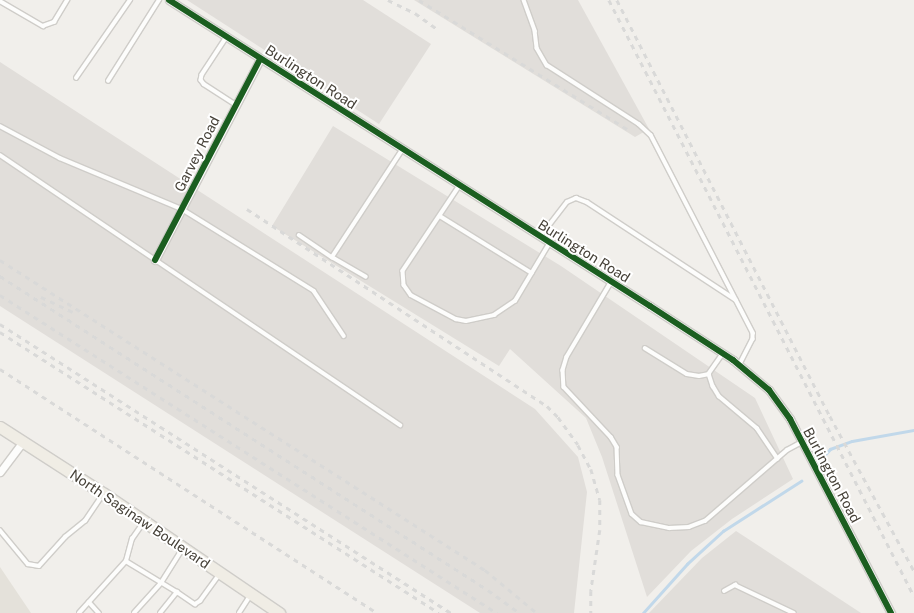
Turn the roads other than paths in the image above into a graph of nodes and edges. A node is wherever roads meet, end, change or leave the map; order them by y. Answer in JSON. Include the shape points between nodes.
{"nodes":[{"id":1,"x":68,"y":0,"type":"edge"},
{"id":2,"x":130,"y":0,"type":"edge"},
{"id":3,"x":158,"y":0,"type":"edge"},
{"id":4,"x":169,"y":0,"type":"edge"},
{"id":5,"x":524,"y":0,"type":"edge"},
{"id":6,"x":0,"y":1,"type":"edge"},
{"id":7,"x":177,"y":2,"type":"edge"},
{"id":8,"x":227,"y":37,"type":"junction"},
{"id":9,"x":260,"y":59,"type":"junction"},
{"id":10,"x":76,"y":78,"type":"dead end"},
{"id":11,"x":108,"y":81,"type":"dead end"},
{"id":12,"x":236,"y":105,"type":"junction"},
{"id":13,"x":0,"y":126,"type":"edge"},
{"id":14,"x":402,"y":150,"type":"junction"},
{"id":15,"x":0,"y":155,"type":"edge"},
{"id":16,"x":459,"y":187,"type":"junction"},
{"id":17,"x":182,"y":209,"type":"junction"},
{"id":18,"x":440,"y":216,"type":"junction"},
{"id":19,"x":299,"y":235,"type":"dead end"},
{"id":20,"x":540,"y":238,"type":"junction"},
{"id":21,"x":550,"y":244,"type":"junction"},
{"id":22,"x":332,"y":257,"type":"junction"},
{"id":23,"x":155,"y":260,"type":"junction"},
{"id":24,"x":532,"y":273,"type":"junction"},
{"id":25,"x":366,"y":277,"type":"dead end"},
{"id":26,"x":611,"y":283,"type":"junction"},
{"id":27,"x":737,"y":301,"type":"junction"},
{"id":28,"x":344,"y":336,"type":"dead end"},
{"id":29,"x":646,"y":348,"type":"dead end"},
{"id":30,"x":723,"y":354,"type":"junction"},
{"id":31,"x":740,"y":365,"type":"junction"},
{"id":32,"x":709,"y":374,"type":"junction"},
{"id":33,"x":400,"y":425,"type":"dead end"},
{"id":34,"x":0,"y":427,"type":"edge"},
{"id":35,"x":23,"y":442,"type":"junction"},
{"id":36,"x":802,"y":442,"type":"junction"},
{"id":37,"x":778,"y":459,"type":"junction"},
{"id":38,"x":0,"y":472,"type":"edge"},
{"id":39,"x":104,"y":494,"type":"junction"},
{"id":40,"x":144,"y":522,"type":"junction"},
{"id":41,"x":0,"y":530,"type":"edge"},
{"id":42,"x":184,"y":548,"type":"junction"},
{"id":43,"x":126,"y":562,"type":"junction"},
{"id":44,"x":220,"y":572,"type":"junction"},
{"id":45,"x":161,"y":583,"type":"junction"},
{"id":46,"x":724,"y":591,"type":"dead end"},
{"id":47,"x":177,"y":592,"type":"junction"},
{"id":48,"x":252,"y":593,"type":"junction"},
{"id":49,"x":89,"y":602,"type":"junction"},
{"id":50,"x":79,"y":613,"type":"edge"},
{"id":51,"x":99,"y":613,"type":"edge"},
{"id":52,"x":134,"y":613,"type":"edge"},
{"id":53,"x":160,"y":613,"type":"edge"},
{"id":54,"x":239,"y":613,"type":"edge"},
{"id":55,"x":279,"y":613,"type":"edge"},
{"id":56,"x":794,"y":613,"type":"edge"},
{"id":57,"x":891,"y":613,"type":"edge"}],
"edges":[{"from":1,"to":6,"type":"lane","via":[[54,22],[43,26]]},
{"from":2,"to":10,"type":"lane"},
{"from":3,"to":11,"type":"lane"},
{"from":4,"to":7,"type":"street","name":"Burlington Road"},
{"from":5,"to":27,"type":"lane","via":[[535,32],[537,48],[547,65],[639,124],[651,135]]},
{"from":7,"to":8,"type":"street","name":"Burlington Road"},
{"from":8,"to":9,"type":"street","name":"Burlington Road"},
{"from":8,"to":12,"type":"lane","via":[[201,80]]},
{"from":9,"to":12,"type":"street","name":"Garvey Road"},
{"from":9,"to":14,"type":"street","name":"Burlington Road"},
{"from":12,"to":17,"type":"street","name":"Garvey Road"},
{"from":13,"to":17,"type":"lane","via":[[60,158]]},
{"from":14,"to":16,"type":"street","name":"Burlington Road"},
{"from":14,"to":22,"type":"lane"},
{"from":15,"to":23,"type":"lane"},
{"from":16,"to":18,"type":"lane"},
{"from":16,"to":20,"type":"street","name":"Burlington Road"},
{"from":17,"to":23,"type":"street","name":"Garvey Road"},
{"from":17,"to":28,"type":"lane","via":[[314,291]]},
{"from":18,"to":24,"type":"lane"},
{"from":18,"to":24,"type":"lane","via":[[404,271],[404,285],[411,295],[456,319],[480,319],[505,310],[515,301]]},
{"from":19,"to":22,"type":"lane"},
{"from":20,"to":21,"type":"street","name":"Burlington Road"},
{"from":20,"to":27,"type":"lane","via":[[567,202],[576,198],[587,202]]},
{"from":21,"to":24,"type":"lane"},
{"from":21,"to":26,"type":"street","name":"Burlington Road"},
{"from":22,"to":25,"type":"lane"},
{"from":23,"to":33,"type":"lane"},
{"from":26,"to":30,"type":"street","name":"Burlington Road"},
{"from":26,"to":37,"type":"lane","via":[[567,357],[563,370],[564,387],[611,437],[617,447],[618,475],[632,514],[641,522],[653,526],[689,527],[705,521]]},
{"from":27,"to":31,"type":"lane","via":[[753,333],[753,339]]},
{"from":29,"to":32,"type":"lane","via":[[687,374]]},
{"from":30,"to":31,"type":"street","name":"Burlington Road"},
{"from":30,"to":32,"type":"lane"},
{"from":31,"to":36,"type":"street","name":"Burlington Road","via":[[769,390],[790,419]]},
{"from":32,"to":37,"type":"lane","via":[[719,396],[757,428]]},
{"from":34,"to":35,"type":"main road","name":"North Saginaw Boulevard"},
{"from":35,"to":38,"type":"street"},
{"from":35,"to":39,"type":"main road","name":"North Saginaw Boulevard"},
{"from":36,"to":37,"type":"lane"},
{"from":36,"to":57,"type":"street","name":"Burlington Road"},
{"from":39,"to":40,"type":"main road","name":"North Saginaw Boulevard"},
{"from":39,"to":41,"type":"lane","via":[[86,521],[65,537],[39,566],[28,564]]},
{"from":40,"to":42,"type":"main road","name":"North Saginaw Boulevard"},
{"from":40,"to":43,"type":"lane","via":[[132,539]]},
{"from":42,"to":44,"type":"main road","name":"North Saginaw Boulevard"},
{"from":42,"to":45,"type":"lane"},
{"from":43,"to":45,"type":"lane"},
{"from":43,"to":49,"type":"lane"},
{"from":44,"to":47,"type":"lane","via":[[195,604]]},
{"from":44,"to":48,"type":"main road","name":"North Saginaw Boulevard"},
{"from":45,"to":47,"type":"lane"},
{"from":45,"to":52,"type":"lane"},
{"from":46,"to":56,"type":"lane","via":[[735,585]]},
{"from":47,"to":53,"type":"lane"},
{"from":48,"to":54,"type":"lane"},
{"from":48,"to":55,"type":"main road","name":"North Saginaw Boulevard"},
{"from":49,"to":50,"type":"lane"},
{"from":49,"to":51,"type":"lane"}]}
